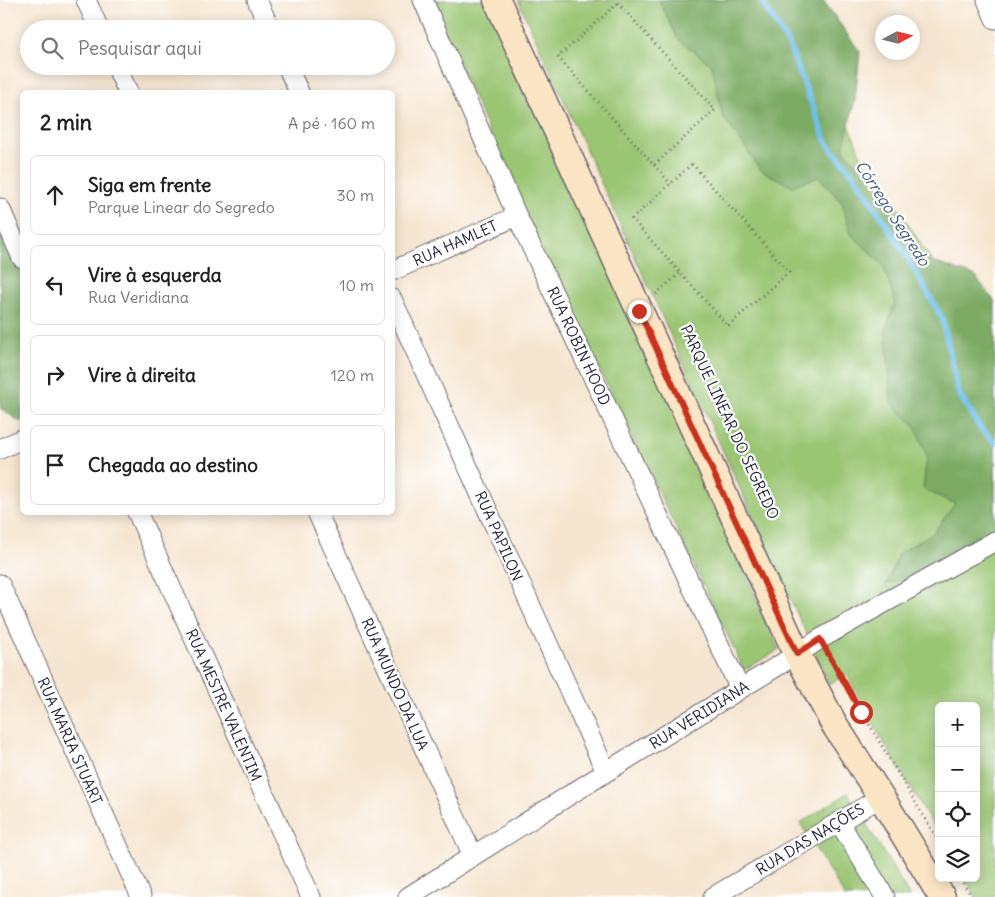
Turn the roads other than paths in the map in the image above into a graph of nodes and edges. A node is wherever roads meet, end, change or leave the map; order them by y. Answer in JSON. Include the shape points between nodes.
{"nodes":[{"id":1,"x":86,"y":0,"type":"edge"},
{"id":2,"x":258,"y":0,"type":"edge"},
{"id":3,"x":423,"y":0,"type":"edge"},
{"id":4,"x":497,"y":0,"type":"edge"},
{"id":5,"x":988,"y":0,"type":"edge"},
{"id":6,"x":995,"y":18,"type":"edge"},
{"id":7,"x":95,"y":20,"type":"edge"},
{"id":8,"x":266,"y":20,"type":"edge"},
{"id":9,"x":120,"y":75,"type":"edge"},
{"id":10,"x":291,"y":75,"type":"edge"},
{"id":11,"x":127,"y":90,"type":"edge"},
{"id":12,"x":298,"y":90,"type":"edge"},
{"id":13,"x":0,"y":208,"type":"edge"},
{"id":14,"x":517,"y":216,"type":"junction"},
{"id":15,"x":20,"y":253,"type":"edge"},
{"id":16,"x":395,"y":270,"type":"edge"},
{"id":17,"x":395,"y":306,"type":"edge"},
{"id":18,"x":20,"y":440,"type":"edge"},
{"id":19,"x":0,"y":449,"type":"edge"},
{"id":20,"x":138,"y":515,"type":"edge"},
{"id":21,"x":318,"y":515,"type":"edge"},
{"id":22,"x":995,"y":541,"type":"edge"},
{"id":23,"x":0,"y":584,"type":"edge"},
{"id":24,"x":797,"y":654,"type":"junction"},
{"id":25,"x":740,"y":689,"type":"junction"},
{"id":26,"x":606,"y":772,"type":"junction"},
{"id":27,"x":881,"y":796,"type":"junction"},
{"id":28,"x":839,"y":822,"type":"junction"},
{"id":29,"x":472,"y":856,"type":"junction"},
{"id":30,"x":141,"y":897,"type":"edge"},
{"id":31,"x":311,"y":897,"type":"edge"},
{"id":32,"x":408,"y":897,"type":"edge"},
{"id":33,"x":714,"y":897,"type":"edge"},
{"id":34,"x":885,"y":897,"type":"edge"},
{"id":35,"x":942,"y":897,"type":"edge"}],
"edges":[{"from":1,"to":7,"type":"street"},
{"from":2,"to":8,"type":"street"},
{"from":3,"to":14,"type":"street","name":"RUA ROBIN HOOD"},
{"from":4,"to":24,"type":"main road","via":[[650,306]]},
{"from":5,"to":6,"type":"street"},
{"from":9,"to":11,"type":"street"},
{"from":10,"to":12,"type":"street"},
{"from":13,"to":15,"type":"street"},
{"from":14,"to":16,"type":"street","name":"RUA HAMLET"},
{"from":14,"to":25,"type":"street","name":"RUA ROBIN HOOD"},
{"from":17,"to":26,"type":"street","name":"RUA PAPILON"},
{"from":18,"to":19,"type":"street"},
{"from":20,"to":31,"type":"street","name":"RUA MESTRE VALENTIM"},
{"from":21,"to":29,"type":"street","name":"RUA MUNDO DA LUA"},
{"from":22,"to":24,"type":"street","name":"RUA VERIDIANA"},
{"from":23,"to":30,"type":"street","name":"RUA MARIA STUART"},
{"from":24,"to":25,"type":"street","name":"RUA VERIDIANA"},
{"from":24,"to":27,"type":"main road","via":[[834,724]]},
{"from":25,"to":26,"type":"street","name":"RUA VERIDIANA"},
{"from":26,"to":29,"type":"street","name":"RUA VERIDIANA"},
{"from":27,"to":28,"type":"street","name":"RUA DAS NAÇÕES"},
{"from":27,"to":35,"type":"main road"},
{"from":28,"to":33,"type":"street","name":"RUA DAS NAÇÕES"},
{"from":28,"to":34,"type":"street"},
{"from":29,"to":32,"type":"street","name":"RUA VERIDIANA"}]}
